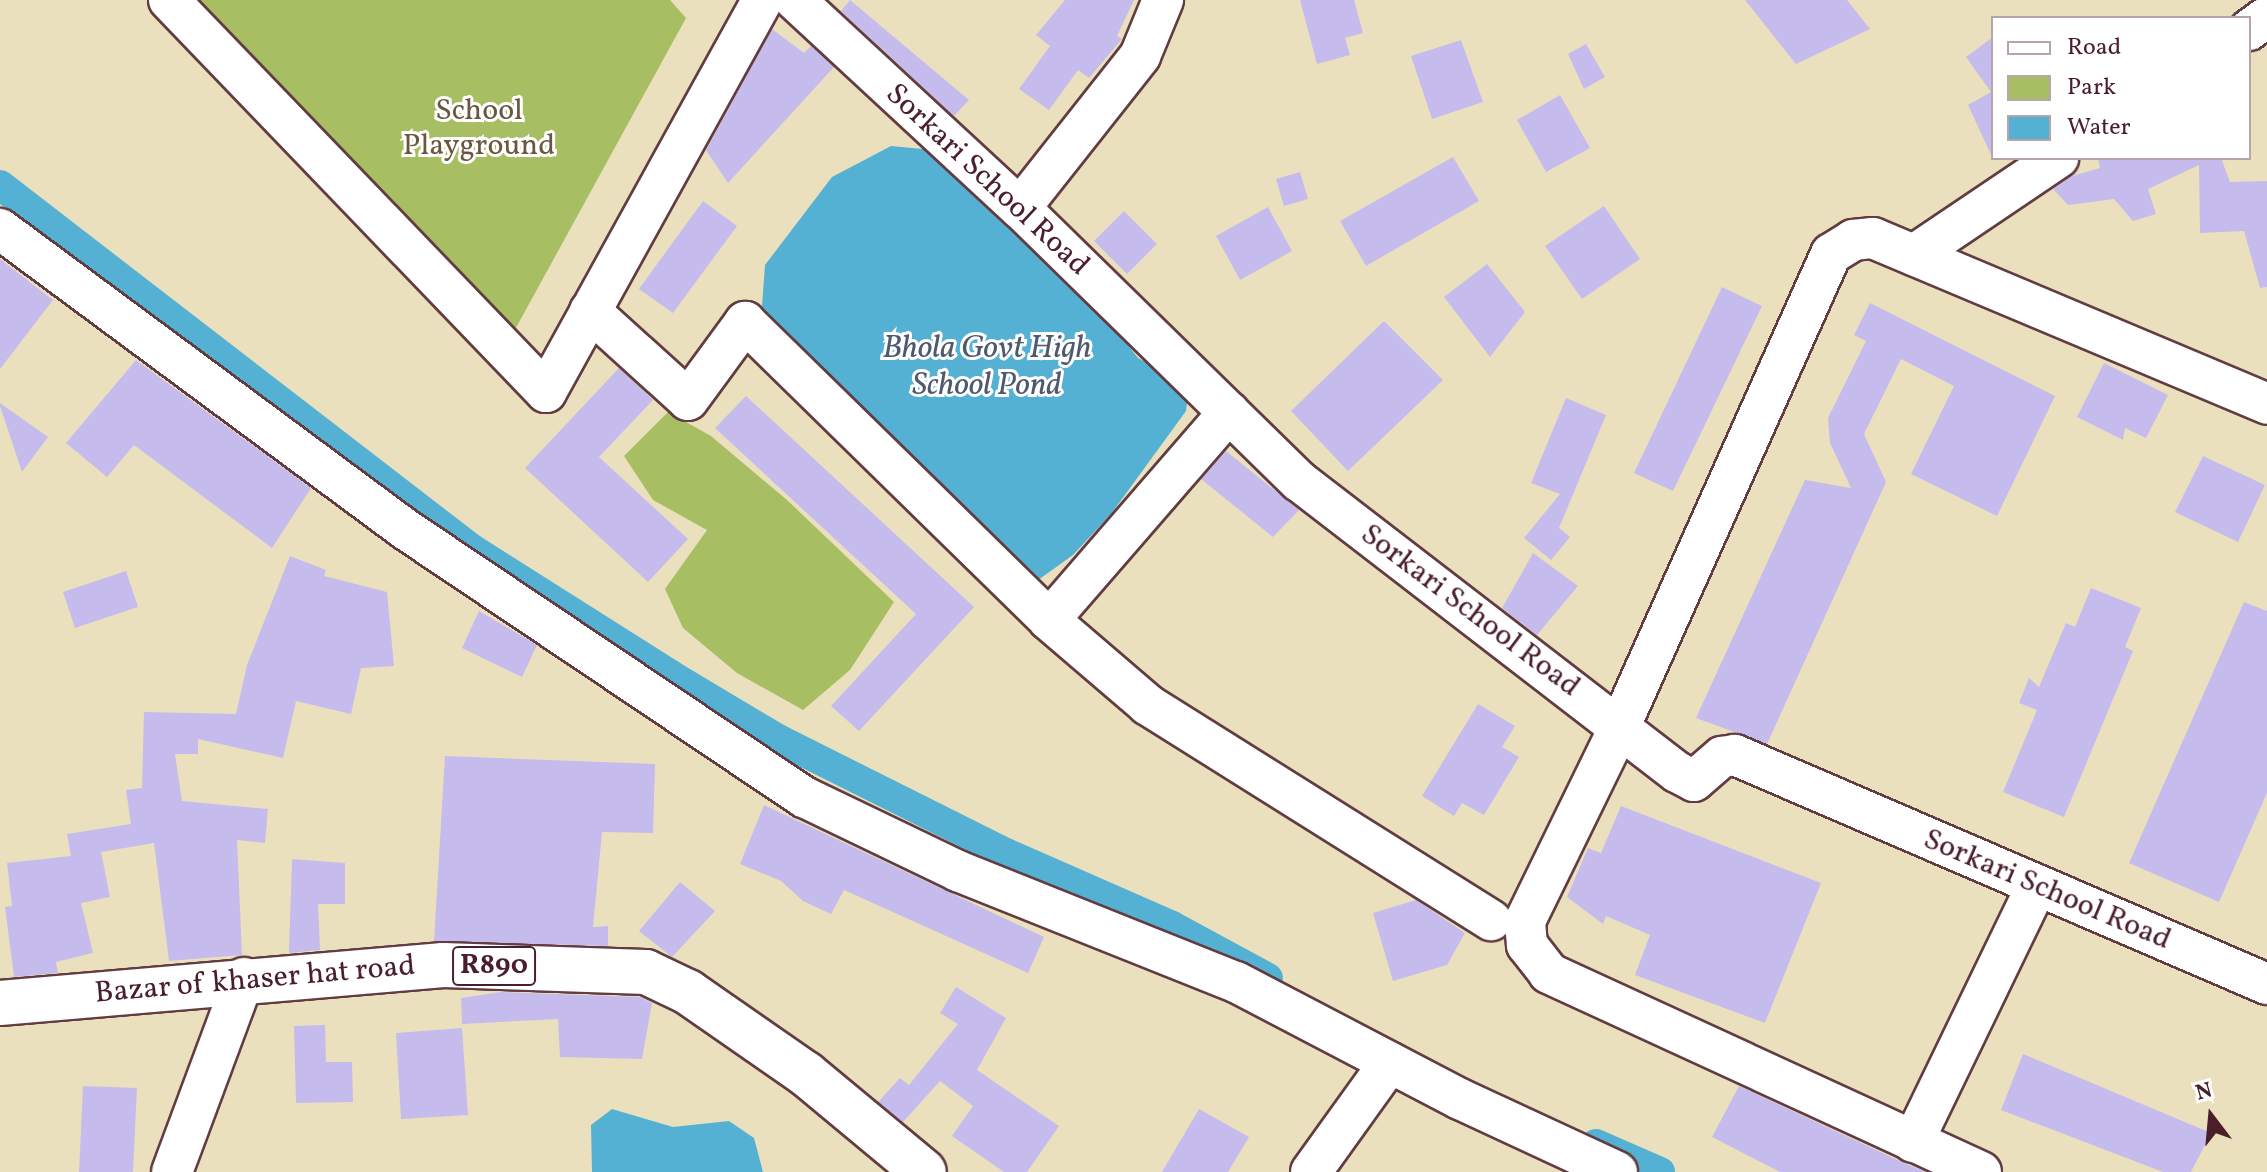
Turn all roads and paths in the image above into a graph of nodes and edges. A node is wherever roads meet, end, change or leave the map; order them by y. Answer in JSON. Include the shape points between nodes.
{"nodes":[{"id":1,"x":169,"y":0,"type":"edge"},
{"id":2,"x":762,"y":0,"type":"edge"},
{"id":3,"x":795,"y":0,"type":"edge"},
{"id":4,"x":1163,"y":0,"type":"edge"},
{"id":5,"x":2055,"y":160,"type":"edge"},
{"id":6,"x":1020,"y":208,"type":"junction"},
{"id":7,"x":0,"y":229,"type":"edge"},
{"id":8,"x":1914,"y":255,"type":"junction"},
{"id":9,"x":590,"y":311,"type":"junction"},
{"id":10,"x":2267,"y":404,"type":"edge"},
{"id":11,"x":1229,"y":412,"type":"junction"},
{"id":12,"x":1049,"y":620,"type":"junction"},
{"id":13,"x":1620,"y":726,"type":"junction"},
{"id":14,"x":2037,"y":886,"type":"junction"},
{"id":15,"x":1491,"y":920,"type":"dead end"},
{"id":16,"x":244,"y":978,"type":"junction"},
{"id":17,"x":2267,"y":984,"type":"edge"},
{"id":18,"x":0,"y":1003,"type":"edge"},
{"id":19,"x":1390,"y":1062,"type":"junction"},
{"id":20,"x":1913,"y":1142,"type":"junction"},
{"id":21,"x":172,"y":1172,"type":"edge"},
{"id":22,"x":924,"y":1172,"type":"edge"},
{"id":23,"x":1311,"y":1172,"type":"edge"},
{"id":24,"x":1617,"y":1172,"type":"edge"},
{"id":25,"x":1981,"y":1172,"type":"edge"}],
"edges":[{"from":1,"to":9,"type":"street","via":[[546,392]]},
{"from":2,"to":9,"type":"street"},
{"from":3,"to":6,"type":"street","name":"Sorkari School Road"},
{"from":4,"to":6,"type":"street","via":[[1140,56]]},
{"from":5,"to":8,"type":"street"},
{"from":6,"to":11,"type":"street","name":"Sorkari School Road"},
{"from":7,"to":19,"type":"street","via":[[405,529],[804,797],[958,871],[1236,982]]},
{"from":8,"to":10,"type":"street"},
{"from":8,"to":13,"type":"street","via":[[1873,238],[1853,240],[1831,254]]},
{"from":9,"to":12,"type":"street","via":[[688,400],[745,322]]},
{"from":11,"to":12,"type":"street"},
{"from":11,"to":13,"type":"street","name":"Sorkari School Road","via":[[1299,481]]},
{"from":12,"to":15,"type":"street","via":[[1148,705]]},
{"from":13,"to":14,"type":"street","name":"Sorkari School Road","via":[[1694,781],[1722,757],[1735,755]]},
{"from":13,"to":20,"type":"street","via":[[1540,883],[1525,921],[1527,945],[1549,973]]},
{"from":14,"to":17,"type":"street","name":"Sorkari School Road"},
{"from":14,"to":20,"type":"street"},
{"from":16,"to":18,"type":"main road","name":"Bazar of khaser hat road","number":"R890"},
{"from":16,"to":21,"type":"street"},
{"from":16,"to":22,"type":"main road","name":"Bazar of khaser hat road","number":"R890","via":[[443,965],[646,972],[688,992],[806,1074]]},
{"from":19,"to":23,"type":"street"},
{"from":19,"to":24,"type":"street"},
{"from":20,"to":25,"type":"street"}]}
